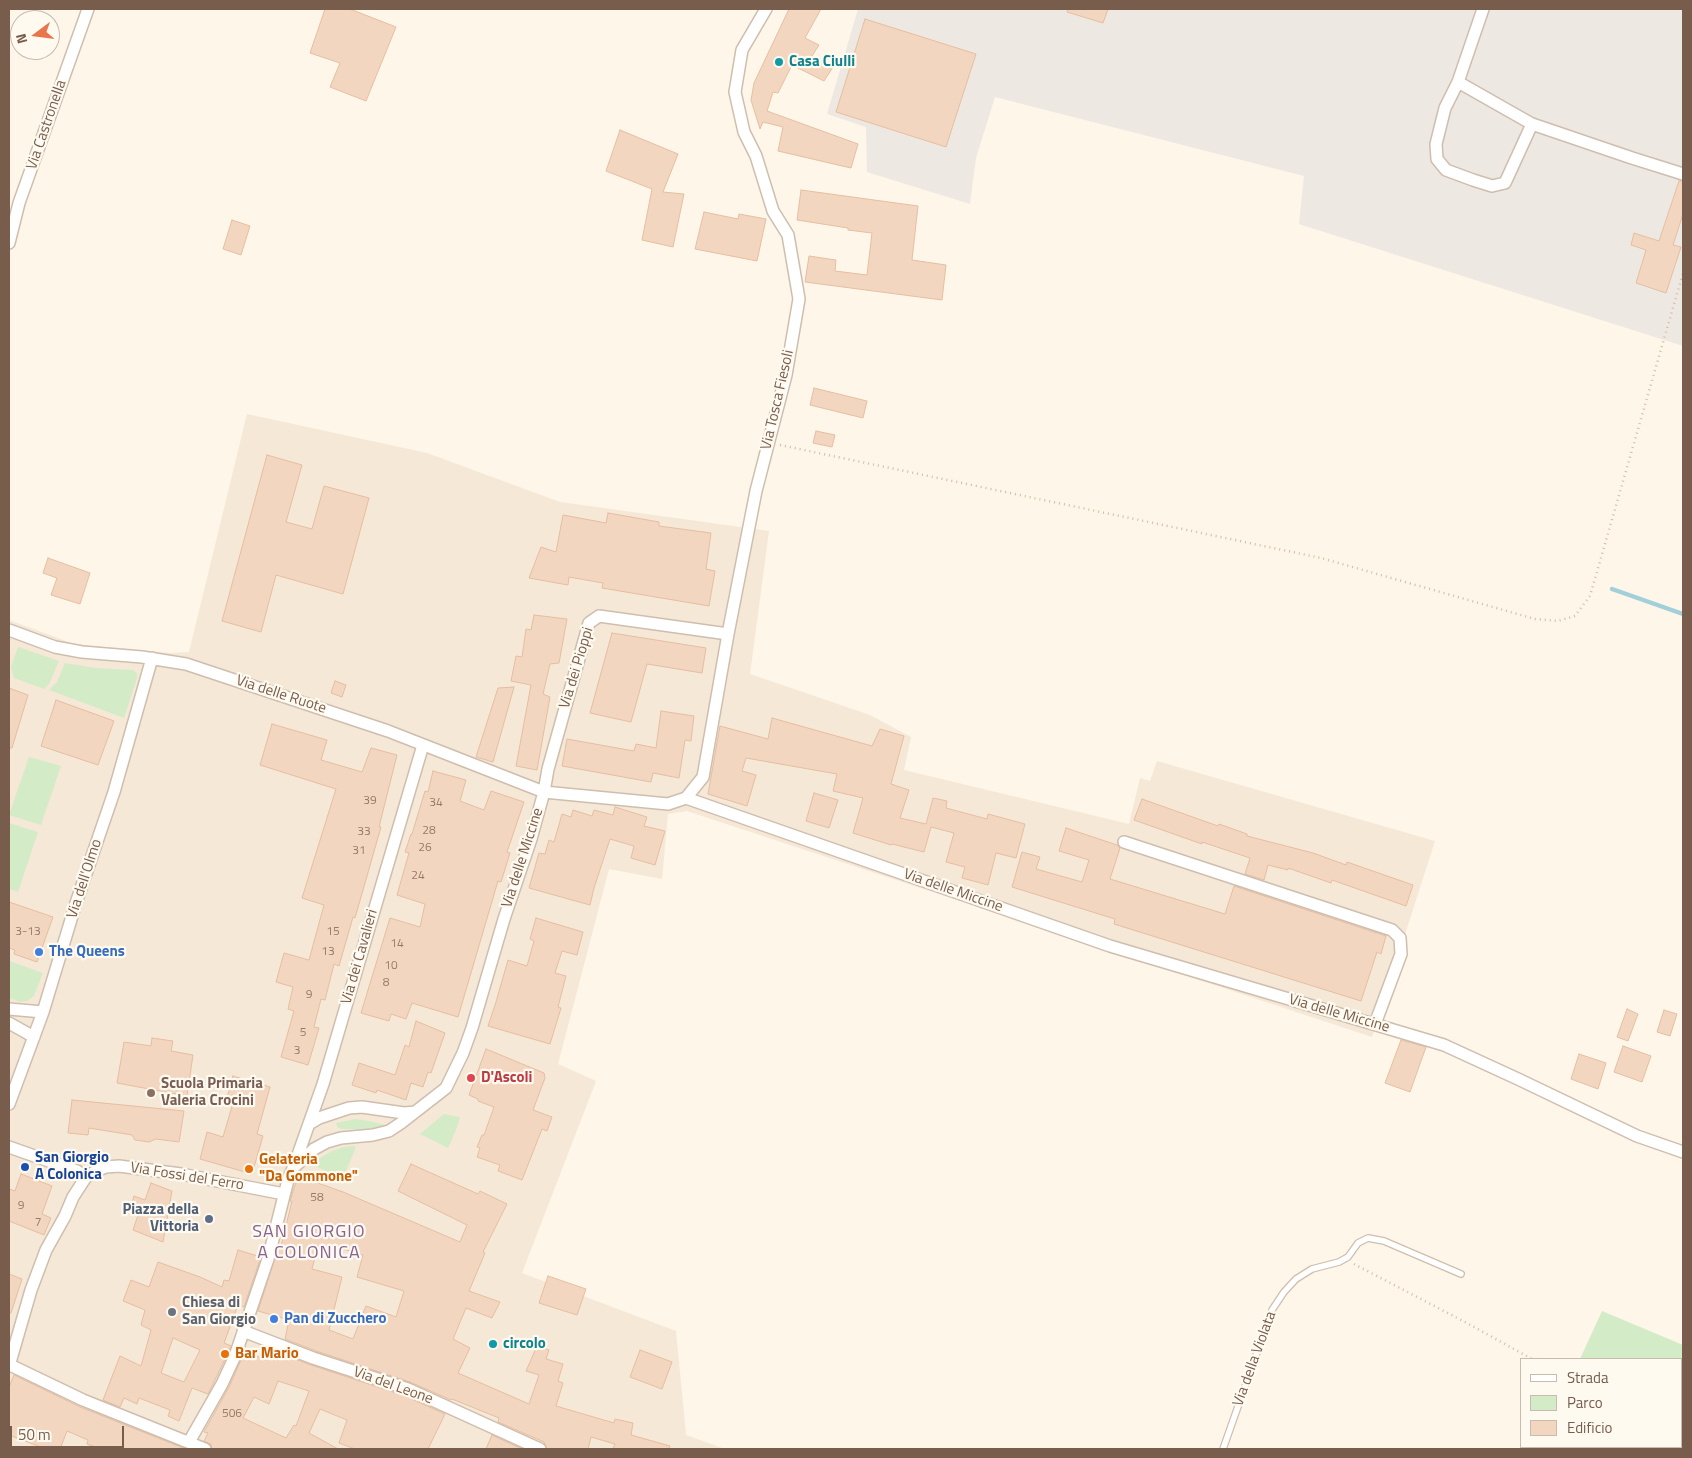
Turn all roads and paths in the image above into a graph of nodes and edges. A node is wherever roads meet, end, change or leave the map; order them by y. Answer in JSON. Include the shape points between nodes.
{"nodes":[{"id":1,"x":88,"y":9,"type":"edge"},
{"id":2,"x":766,"y":9,"type":"edge"},
{"id":3,"x":1482,"y":9,"type":"edge"},
{"id":4,"x":1458,"y":82,"type":"junction"},
{"id":5,"x":1532,"y":124,"type":"junction"},
{"id":6,"x":1683,"y":174,"type":"edge"},
{"id":7,"x":9,"y":243,"type":"edge"},
{"id":8,"x":1683,"y":273,"type":"edge"},
{"id":9,"x":768,"y":443,"type":"junction"},
{"id":10,"x":9,"y":630,"type":"edge"},
{"id":11,"x":728,"y":634,"type":"junction"},
{"id":12,"x":152,"y":658,"type":"junction"},
{"id":13,"x":423,"y":745,"type":"junction"},
{"id":14,"x":544,"y":792,"type":"junction"},
{"id":15,"x":686,"y":798,"type":"junction"},
{"id":16,"x":1124,"y":842,"type":"dead end"},
{"id":17,"x":9,"y":1009,"type":"edge"},
{"id":18,"x":43,"y":1012,"type":"junction"},
{"id":19,"x":9,"y":1023,"type":"edge"},
{"id":20,"x":1375,"y":1024,"type":"junction"},
{"id":21,"x":34,"y":1038,"type":"junction"},
{"id":22,"x":9,"y":1080,"type":"edge"},
{"id":23,"x":10,"y":1101,"type":"edge"},
{"id":24,"x":415,"y":1112,"type":"junction"},
{"id":25,"x":309,"y":1124,"type":"junction"},
{"id":26,"x":9,"y":1147,"type":"edge"},
{"id":27,"x":1683,"y":1152,"type":"edge"},
{"id":28,"x":294,"y":1168,"type":"junction"},
{"id":29,"x":86,"y":1177,"type":"junction"},
{"id":30,"x":284,"y":1194,"type":"junction"},
{"id":31,"x":1343,"y":1259,"type":"junction"},
{"id":32,"x":1461,"y":1274,"type":"dead end"},
{"id":33,"x":244,"y":1331,"type":"junction"},
{"id":34,"x":1530,"y":1358,"type":"edge"},
{"id":35,"x":9,"y":1365,"type":"edge"},
{"id":36,"x":189,"y":1442,"type":"junction"},
{"id":37,"x":205,"y":1449,"type":"edge"},
{"id":38,"x":540,"y":1449,"type":"edge"},
{"id":39,"x":1223,"y":1449,"type":"edge"}],
"edges":[{"from":1,"to":7,"type":"street","name":"Via Castronella","via":[[19,203]]},
{"from":2,"to":9,"type":"street","name":"Via Tosca Fiesoli","via":[[742,50],[735,92],[744,132],[756,156],[773,211],[788,234],[798,299],[786,374]]},
{"from":3,"to":4,"type":"street"},
{"from":4,"to":5,"type":"street"},
{"from":4,"to":5,"type":"street","via":[[1444,108],[1436,144],[1437,159],[1446,170],[1492,186],[1505,183]]},
{"from":5,"to":6,"type":"street"},
{"from":8,"to":9,"type":"path","via":[[1590,596],[1575,616],[1558,622],[1535,619],[1321,558]]},
{"from":9,"to":11,"type":"street","name":"Via Tosca Fiesoli"},
{"from":10,"to":12,"type":"street","name":"Via delle Ruote","via":[[82,652]]},
{"from":11,"to":14,"type":"street","name":"Via dei Pioppi","via":[[599,616],[589,623]]},
{"from":11,"to":15,"type":"street","name":"Via Tosca Fiesoli","via":[[703,777]]},
{"from":12,"to":13,"type":"street","name":"Via delle Ruote","via":[[186,664]]},
{"from":12,"to":18,"type":"street","name":"Via dell'Olmo","via":[[114,792]]},
{"from":13,"to":14,"type":"street","name":"Via delle Ruote"},
{"from":13,"to":25,"type":"street","name":"Via dei Cavalieri"},
{"from":14,"to":15,"type":"street","name":"Via delle Miccine","via":[[668,804]]},
{"from":14,"to":24,"type":"street","name":"Via delle Miccine","via":[[464,1053],[446,1088]]},
{"from":15,"to":20,"type":"street","name":"Via delle Miccine","via":[[1110,946]]},
{"from":16,"to":20,"type":"street","via":[[1392,930],[1400,938],[1401,954]]},
{"from":17,"to":18,"type":"street"},
{"from":18,"to":21,"type":"street","name":"Via dell'Olmo"},
{"from":19,"to":21,"type":"street"},
{"from":20,"to":27,"type":"street","name":"Via delle Miccine","via":[[1444,1045],[1636,1136]]},
{"from":21,"to":23,"type":"street","name":"Via dell'Olmo"},
{"from":22,"to":23,"type":"street"},
{"from":24,"to":25,"type":"street","via":[[348,1108]]},
{"from":24,"to":28,"type":"street","name":"Via delle Miccine","via":[[389,1130],[327,1142],[314,1149]]},
{"from":25,"to":28,"type":"street","name":"Via dei Cavalieri"},
{"from":26,"to":29,"type":"street"},
{"from":28,"to":30,"type":"street","name":"Via delle Miccine"},
{"from":29,"to":30,"type":"street","name":"Via Fossi del Ferro","via":[[106,1167],[119,1166]]},
{"from":29,"to":35,"type":"street","via":[[46,1250]]},
{"from":30,"to":33,"type":"street","name":"Via delle Miccine","via":[[268,1259]]},
{"from":31,"to":32,"type":"lane","name":"Via della Violata","via":[[1358,1243],[1377,1238]]},
{"from":31,"to":34,"type":"path"},
{"from":31,"to":39,"type":"lane","name":"Via della Violata","via":[[1312,1269],[1296,1279],[1272,1310]]},
{"from":33,"to":36,"type":"street","name":"Via delle Miccine","via":[[222,1384]]},
{"from":33,"to":38,"type":"street","name":"Via del Leone","via":[[408,1389]]},
{"from":35,"to":36,"type":"street","via":[[83,1400]]},
{"from":36,"to":37,"type":"street"}]}
